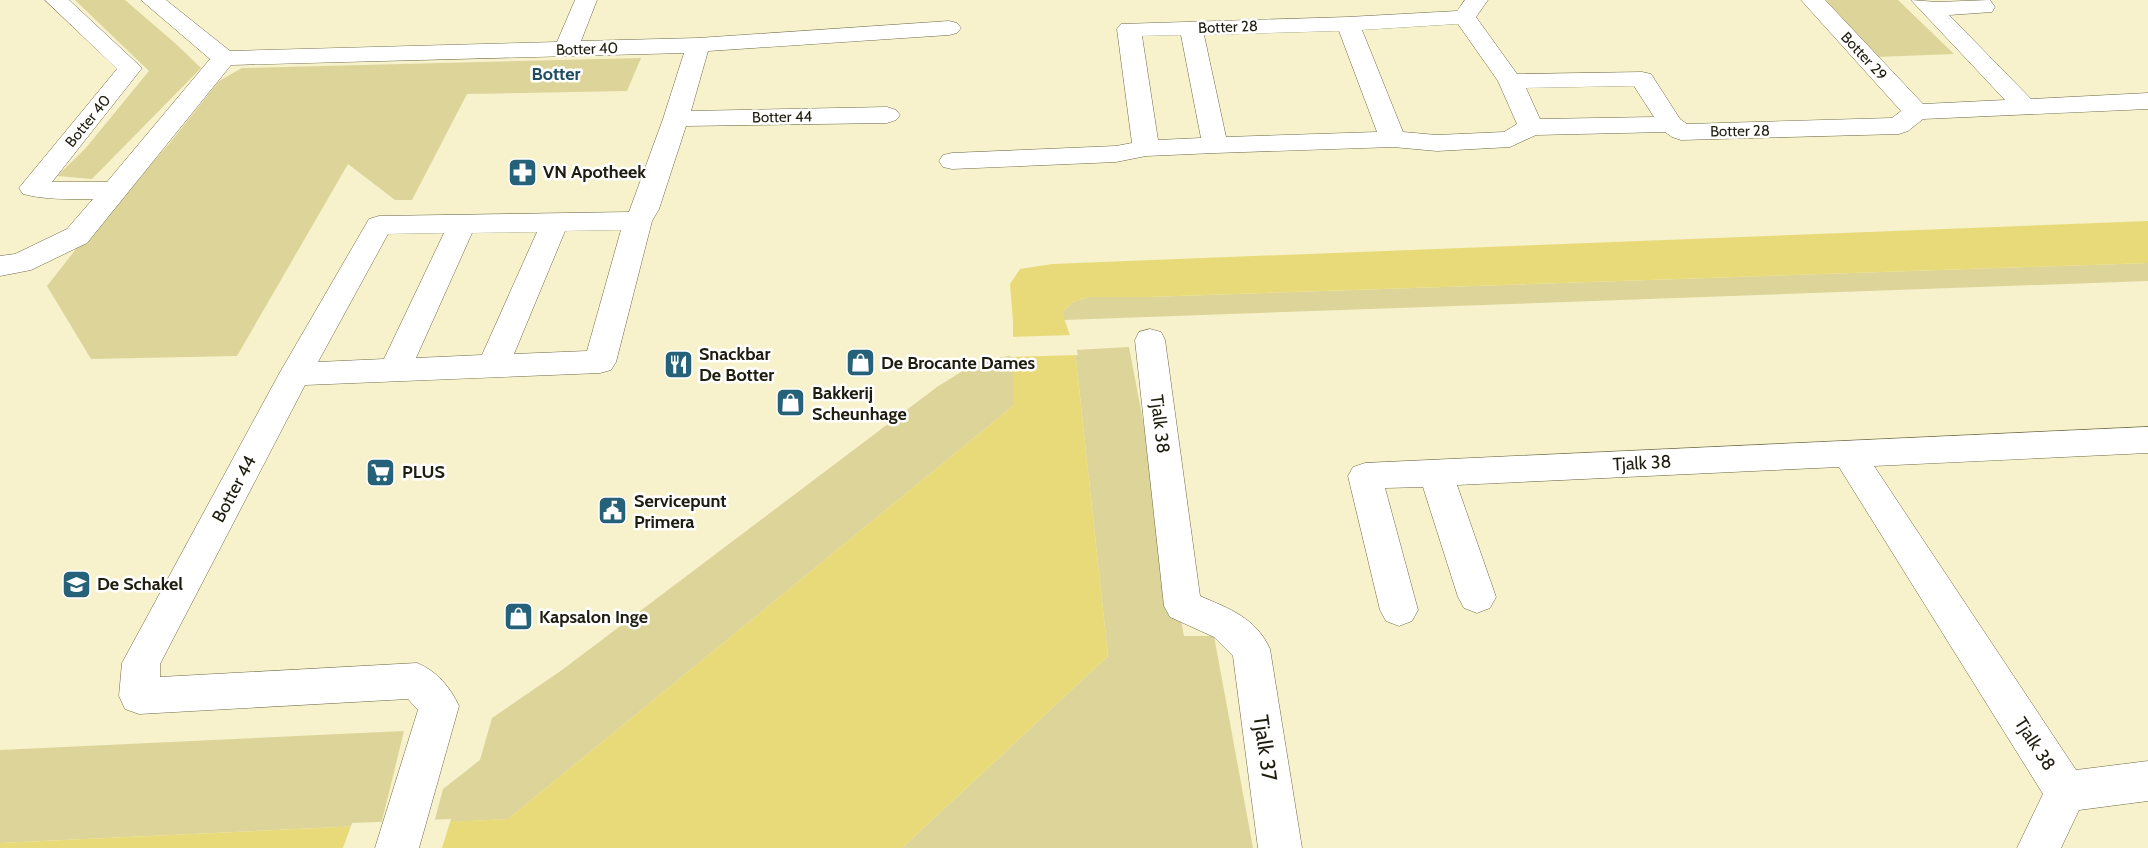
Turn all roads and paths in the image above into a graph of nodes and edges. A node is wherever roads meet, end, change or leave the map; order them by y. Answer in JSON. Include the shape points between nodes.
{"nodes":[{"id":1,"x":56,"y":0,"type":"edge"},
{"id":2,"x":152,"y":0,"type":"edge"},
{"id":3,"x":586,"y":0,"type":"edge"},
{"id":4,"x":1812,"y":0,"type":"edge"},
{"id":5,"x":1976,"y":0,"type":"edge"},
{"id":6,"x":1926,"y":4,"type":"edge"},
{"id":7,"x":1471,"y":9,"type":"edge"},
{"id":8,"x":1348,"y":24,"type":"junction"},
{"id":9,"x":949,"y":28,"type":"dead end"},
{"id":10,"x":1191,"y":28,"type":"junction"},
{"id":11,"x":698,"y":45,"type":"junction"},
{"id":12,"x":566,"y":50,"type":"junction"},
{"id":13,"x":224,"y":58,"type":"junction"},
{"id":14,"x":1510,"y":81,"type":"junction"},
{"id":15,"x":2148,"y":101,"type":"edge"},
{"id":16,"x":2024,"y":106,"type":"junction"},
{"id":17,"x":1916,"y":112,"type":"junction"},
{"id":18,"x":887,"y":115,"type":"dead end"},
{"id":19,"x":676,"y":119,"type":"junction"},
{"id":20,"x":1671,"y":124,"type":"junction"},
{"id":21,"x":1531,"y":127,"type":"junction"},
{"id":22,"x":1393,"y":139,"type":"junction"},
{"id":23,"x":1215,"y":145,"type":"junction"},
{"id":24,"x":1146,"y":148,"type":"junction"},
{"id":25,"x":952,"y":161,"type":"dead end"},
{"id":26,"x":115,"y":190,"type":"junction"},
{"id":27,"x":638,"y":221,"type":"junction"},
{"id":28,"x":555,"y":222,"type":"junction"},
{"id":29,"x":462,"y":224,"type":"junction"},
{"id":30,"x":0,"y":266,"type":"edge"},
{"id":31,"x":1150,"y":340,"type":"dead end"},
{"id":32,"x":493,"y":366,"type":"junction"},
{"id":33,"x":395,"y":370,"type":"junction"},
{"id":34,"x":295,"y":374,"type":"junction"},
{"id":35,"x":2148,"y":440,"type":"edge"},
{"id":36,"x":1848,"y":453,"type":"junction"},
{"id":37,"x":1436,"y":472,"type":"junction"},
{"id":38,"x":1477,"y":597,"type":"dead end"},
{"id":39,"x":1399,"y":610,"type":"dead end"},
{"id":40,"x":1251,"y":649,"type":"joint"},
{"id":41,"x":2148,"y":781,"type":"edge"},
{"id":42,"x":2066,"y":792,"type":"junction"},
{"id":43,"x":397,"y":848,"type":"edge"},
{"id":44,"x":1280,"y":848,"type":"edge"},
{"id":45,"x":2039,"y":848,"type":"edge"}],
"edges":[{"from":1,"to":26,"type":"street","name":"Botter 40","via":[[130,69],[33,188]]},
{"from":2,"to":13,"type":"street"},
{"from":3,"to":12,"type":"street"},
{"from":4,"to":17,"type":"street","name":"Botter 29"},
{"from":5,"to":6,"type":"street","via":[[1984,7]]},
{"from":6,"to":16,"type":"street"},
{"from":7,"to":8,"type":"street","name":"Botter 28"},
{"from":7,"to":14,"type":"street","name":"Botter 28"},
{"from":8,"to":10,"type":"street","name":"Botter 28"},
{"from":8,"to":22,"type":"street"},
{"from":9,"to":11,"type":"street","name":"Botter 40"},
{"from":10,"to":23,"type":"street","name":"Botter 28"},
{"from":10,"to":24,"type":"street","via":[[1132,22]]},
{"from":11,"to":12,"type":"street","name":"Botter 40"},
{"from":11,"to":19,"type":"street"},
{"from":12,"to":13,"type":"street","name":"Botter 40"},
{"from":13,"to":26,"type":"street"},
{"from":14,"to":20,"type":"street","via":[[1642,79]]},
{"from":14,"to":21,"type":"street","name":"Botter 28"},
{"from":15,"to":16,"type":"street"},
{"from":16,"to":17,"type":"street"},
{"from":17,"to":20,"type":"street","name":"Botter 28","via":[[1899,126],[1681,132]]},
{"from":18,"to":19,"type":"street","name":"Botter 44"},
{"from":19,"to":27,"type":"street"},
{"from":20,"to":21,"type":"street","name":"Botter 28"},
{"from":21,"to":22,"type":"street","name":"Botter 28","via":[[1510,139],[1437,143]]},
{"from":22,"to":23,"type":"street","name":"Botter 28"},
{"from":23,"to":24,"type":"street","name":"Botter 28"},
{"from":24,"to":25,"type":"street","name":"Botter 28","via":[[1116,154]]},
{"from":26,"to":30,"type":"street","via":[[77,236],[21,262]]},
{"from":27,"to":28,"type":"street"},
{"from":27,"to":32,"type":"street","via":[[600,362]]},
{"from":28,"to":29,"type":"street"},
{"from":28,"to":32,"type":"street"},
{"from":29,"to":33,"type":"street"},
{"from":29,"to":34,"type":"street","via":[[379,225]]},
{"from":31,"to":40,"type":"street","name":"Tjalk 38","via":[[1183,606],[1227,625]]},
{"from":32,"to":33,"type":"street"},
{"from":33,"to":34,"type":"street"},
{"from":34,"to":43,"type":"street","name":"Botter 44","via":[[141,663],[139,696],[417,681],[439,706]]},
{"from":35,"to":36,"type":"street","name":"Tjalk 38"},
{"from":36,"to":37,"type":"street","name":"Tjalk 38"},
{"from":36,"to":42,"type":"street","name":"Tjalk 38"},
{"from":37,"to":38,"type":"street"},
{"from":37,"to":39,"type":"street","name":"Tjalk 38","via":[[1365,476]]},
{"from":40,"to":44,"type":"street","name":"Tjalk 37"},
{"from":41,"to":42,"type":"street"},
{"from":42,"to":45,"type":"street"}]}
